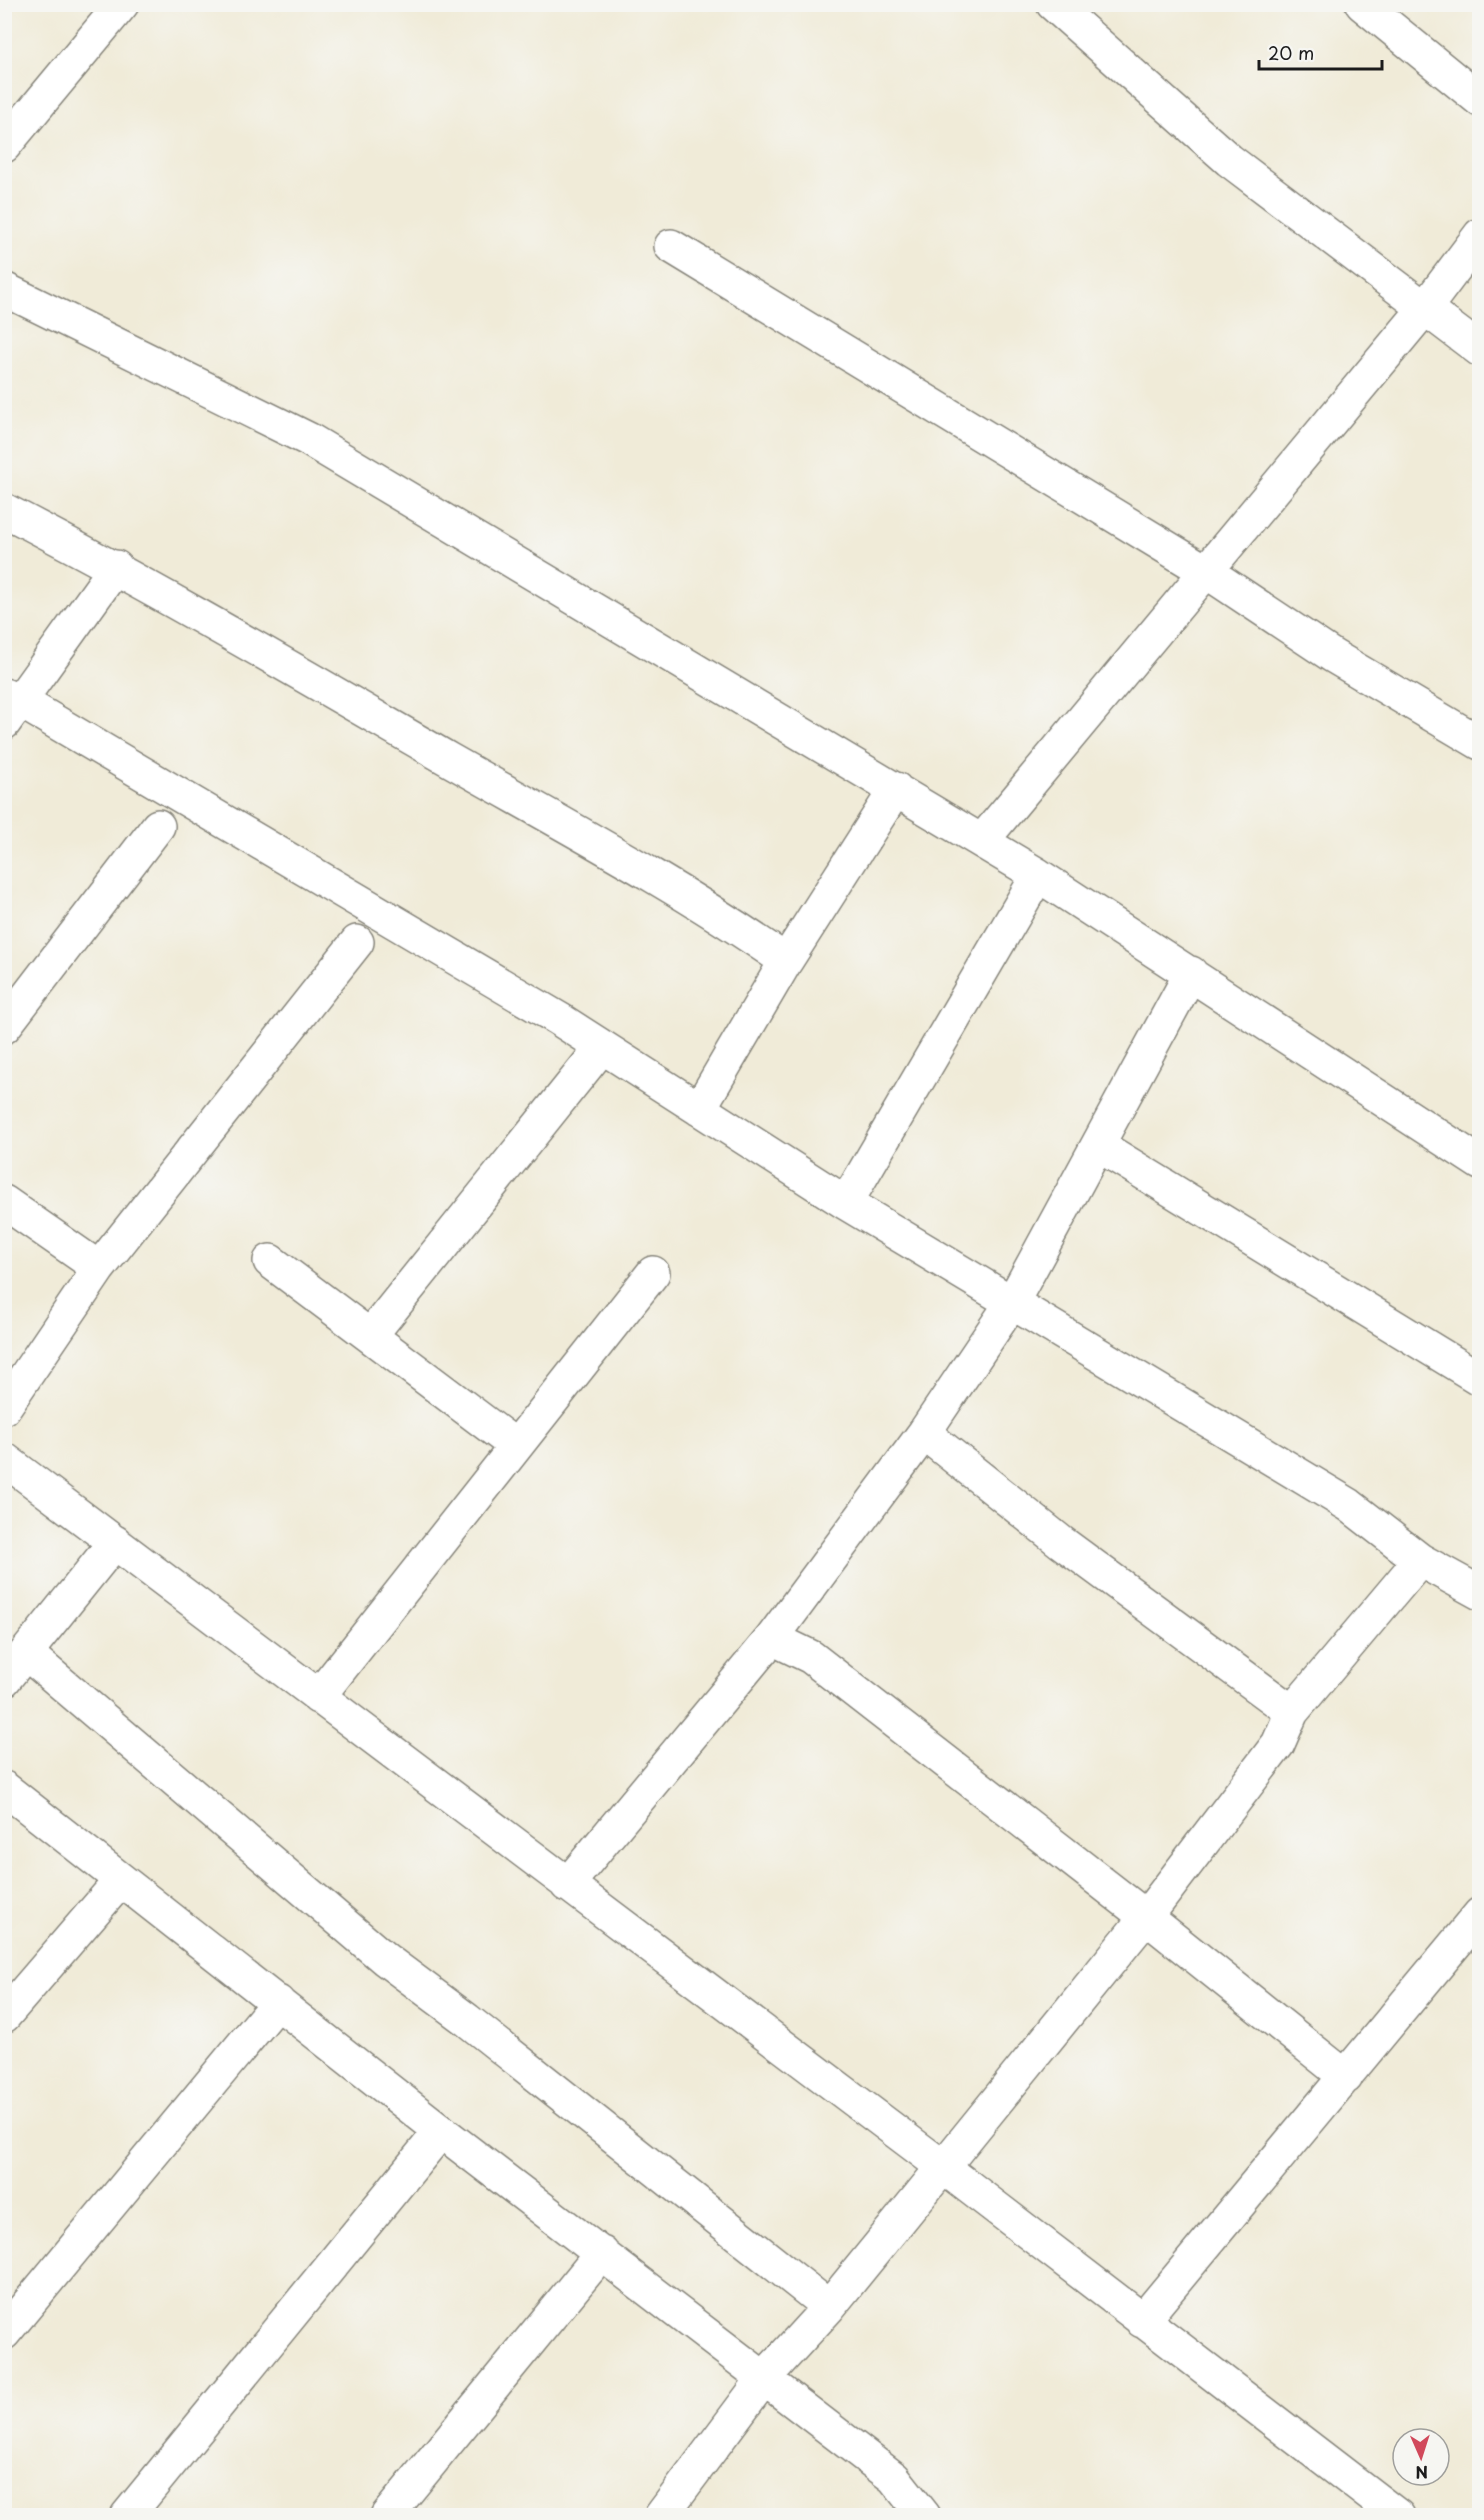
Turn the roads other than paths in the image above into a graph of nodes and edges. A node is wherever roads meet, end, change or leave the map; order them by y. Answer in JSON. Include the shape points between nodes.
{"nodes":[{"id":1,"x":122,"y":4,"type":"edge"},
{"id":2,"x":1053,"y":4,"type":"edge"},
{"id":3,"x":1362,"y":4,"type":"edge"},
{"id":4,"x":1479,"y":100,"type":"edge"},
{"id":5,"x":4,"y":146,"type":"edge"},
{"id":6,"x":1479,"y":236,"type":"edge"},
{"id":7,"x":671,"y":246,"type":"dead end"},
{"id":8,"x":4,"y":290,"type":"edge"},
{"id":9,"x":1425,"y":308,"type":"junction"},
{"id":10,"x":1479,"y":350,"type":"edge"},
{"id":11,"x":4,"y":510,"type":"edge"},
{"id":12,"x":116,"y":567,"type":"junction"},
{"id":13,"x":1207,"y":572,"type":"junction"},
{"id":14,"x":10,"y":706,"type":"edge"},
{"id":15,"x":1479,"y":743,"type":"edge"},
{"id":16,"x":896,"y":789,"type":"junction"},
{"id":17,"x":158,"y":826,"type":"dead end"},
{"id":18,"x":982,"y":841,"type":"junction"},
{"id":19,"x":1038,"y":875,"type":"junction"},
{"id":20,"x":357,"y":942,"type":"dead end"},
{"id":21,"x":786,"y":961,"type":"junction"},
{"id":22,"x":1191,"y":973,"type":"junction"},
{"id":23,"x":4,"y":1027,"type":"edge"},
{"id":24,"x":602,"y":1047,"type":"junction"},
{"id":25,"x":699,"y":1109,"type":"junction"},
{"id":26,"x":1098,"y":1145,"type":"junction"},
{"id":27,"x":1479,"y":1163,"type":"edge"},
{"id":28,"x":4,"y":1202,"type":"edge"},
{"id":29,"x":846,"y":1203,"type":"junction"},
{"id":30,"x":270,"y":1260,"type":"dead end"},
{"id":31,"x":99,"y":1268,"type":"junction"},
{"id":32,"x":653,"y":1273,"type":"dead end"},
{"id":33,"x":1013,"y":1301,"type":"junction"},
{"id":34,"x":370,"y":1336,"type":"junction"},
{"id":35,"x":1479,"y":1379,"type":"edge"},
{"id":36,"x":4,"y":1408,"type":"edge"},
{"id":37,"x":924,"y":1433,"type":"junction"},
{"id":38,"x":516,"y":1446,"type":"junction"},
{"id":39,"x":4,"y":1459,"type":"edge"},
{"id":40,"x":115,"y":1542,"type":"junction"},
{"id":41,"x":1420,"y":1560,"type":"junction"},
{"id":42,"x":1479,"y":1593,"type":"edge"},
{"id":43,"x":772,"y":1638,"type":"junction"},
{"id":44,"x":26,"y":1653,"type":"junction"},
{"id":45,"x":4,"y":1680,"type":"edge"},
{"id":46,"x":318,"y":1697,"type":"junction"},
{"id":47,"x":1292,"y":1712,"type":"junction"},
{"id":48,"x":4,"y":1788,"type":"edge"},
{"id":49,"x":121,"y":1880,"type":"junction"},
{"id":50,"x":567,"y":1885,"type":"junction"},
{"id":51,"x":1479,"y":1914,"type":"edge"},
{"id":52,"x":1146,"y":1917,"type":"junction"},
{"id":53,"x":278,"y":2002,"type":"junction"},
{"id":54,"x":4,"y":2016,"type":"edge"},
{"id":55,"x":1346,"y":2077,"type":"junction"},
{"id":56,"x":441,"y":2130,"type":"junction"},
{"id":57,"x":943,"y":2167,"type":"junction"},
{"id":58,"x":602,"y":2253,"type":"junction"},
{"id":59,"x":829,"y":2307,"type":"junction"},
{"id":60,"x":1142,"y":2321,"type":"junction"},
{"id":61,"x":4,"y":2333,"type":"edge"},
{"id":62,"x":765,"y":2377,"type":"junction"},
{"id":63,"x":127,"y":2516,"type":"edge"},
{"id":64,"x":387,"y":2516,"type":"edge"},
{"id":65,"x":661,"y":2516,"type":"edge"},
{"id":66,"x":924,"y":2516,"type":"edge"},
{"id":67,"x":1398,"y":2516,"type":"edge"}],
"edges":[{"from":1,"to":5,"type":"street"},
{"from":2,"to":9,"type":"street","via":[[1229,160]]},
{"from":3,"to":4,"type":"street"},
{"from":6,"to":9,"type":"street"},
{"from":7,"to":13,"type":"street"},
{"from":8,"to":16,"type":"street","via":[[308,439]]},
{"from":9,"to":10,"type":"street"},
{"from":9,"to":13,"type":"street"},
{"from":11,"to":12,"type":"street"},
{"from":12,"to":14,"type":"street"},
{"from":12,"to":21,"type":"street","via":[[728,921]]},
{"from":13,"to":15,"type":"street","via":[[1334,656]]},
{"from":13,"to":18,"type":"street"},
{"from":14,"to":24,"type":"street"},
{"from":16,"to":18,"type":"street"},
{"from":16,"to":21,"type":"street"},
{"from":17,"to":23,"type":"street"},
{"from":18,"to":19,"type":"street"},
{"from":19,"to":22,"type":"street"},
{"from":19,"to":29,"type":"street"},
{"from":20,"to":31,"type":"street"},
{"from":21,"to":25,"type":"street"},
{"from":22,"to":26,"type":"street"},
{"from":22,"to":27,"type":"street"},
{"from":24,"to":25,"type":"street"},
{"from":24,"to":34,"type":"street"},
{"from":25,"to":29,"type":"street"},
{"from":26,"to":33,"type":"street"},
{"from":26,"to":35,"type":"street"},
{"from":28,"to":31,"type":"street"},
{"from":29,"to":33,"type":"street"},
{"from":30,"to":34,"type":"street"},
{"from":31,"to":36,"type":"street"},
{"from":32,"to":38,"type":"street"},
{"from":33,"to":37,"type":"street"},
{"from":33,"to":41,"type":"street","via":[[1349,1505]]},
{"from":34,"to":38,"type":"street"},
{"from":37,"to":43,"type":"street"},
{"from":37,"to":47,"type":"street","via":[[1061,1542]]},
{"from":38,"to":46,"type":"street"},
{"from":39,"to":40,"type":"street"},
{"from":40,"to":44,"type":"street"},
{"from":40,"to":46,"type":"street"},
{"from":41,"to":42,"type":"street"},
{"from":41,"to":47,"type":"street"},
{"from":43,"to":50,"type":"street"},
{"from":43,"to":52,"type":"street","via":[[810,1657]]},
{"from":44,"to":45,"type":"street"},
{"from":44,"to":59,"type":"street","via":[[385,1959]]},
{"from":46,"to":50,"type":"street"},
{"from":47,"to":52,"type":"street","via":[[1278,1744]]},
{"from":48,"to":49,"type":"street"},
{"from":49,"to":53,"type":"street"},
{"from":49,"to":54,"type":"street"},
{"from":50,"to":57,"type":"street"},
{"from":51,"to":55,"type":"street"},
{"from":52,"to":55,"type":"street"},
{"from":52,"to":57,"type":"street"},
{"from":53,"to":56,"type":"street"},
{"from":53,"to":61,"type":"street"},
{"from":55,"to":60,"type":"street"},
{"from":56,"to":58,"type":"street"},
{"from":56,"to":63,"type":"street"},
{"from":57,"to":59,"type":"street"},
{"from":57,"to":60,"type":"street"},
{"from":58,"to":62,"type":"street"},
{"from":58,"to":64,"type":"street"},
{"from":59,"to":62,"type":"street"},
{"from":60,"to":67,"type":"street"},
{"from":62,"to":65,"type":"street"},
{"from":62,"to":66,"type":"street","via":[[894,2478]]}]}
